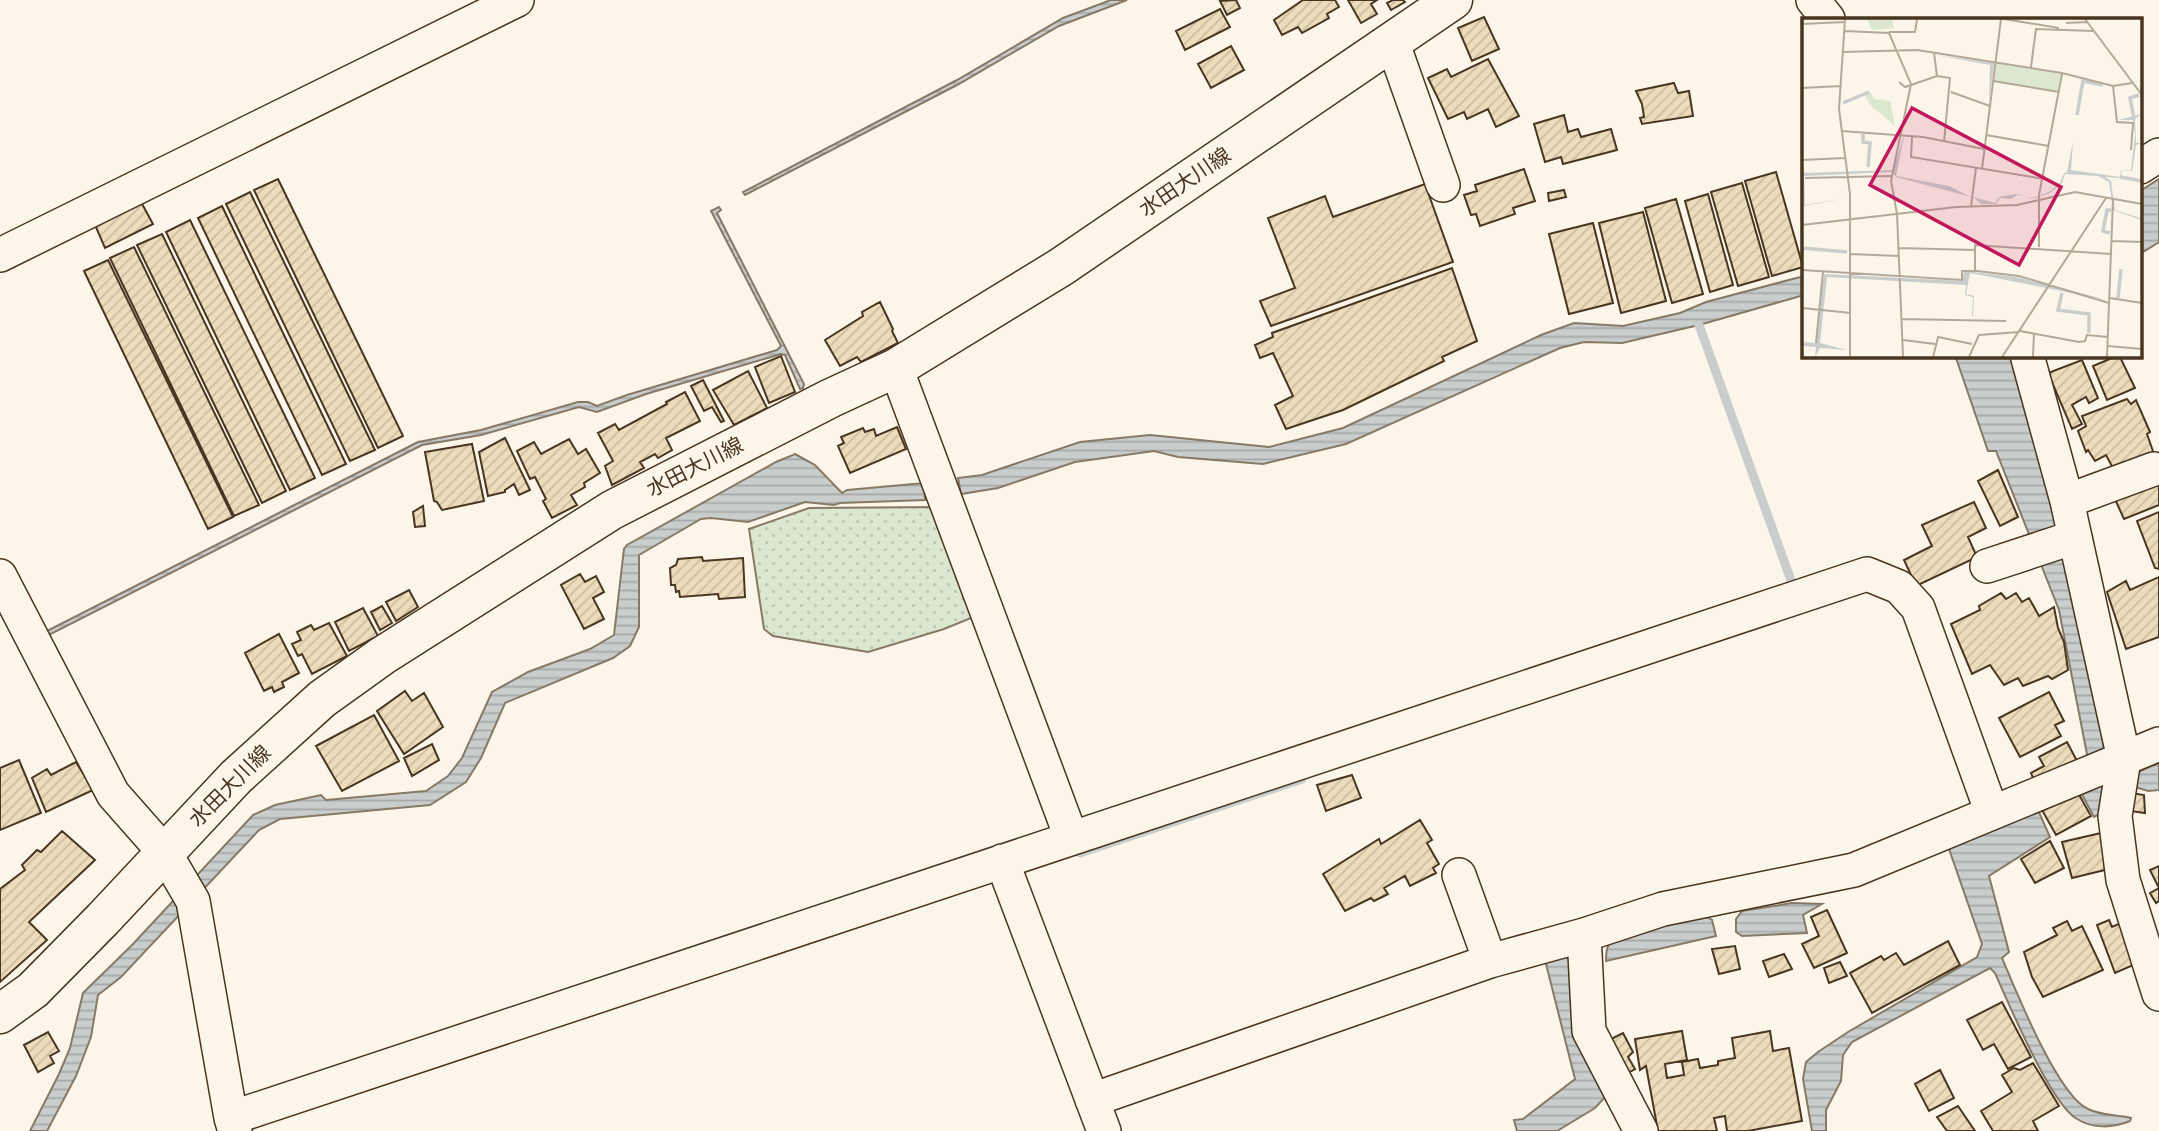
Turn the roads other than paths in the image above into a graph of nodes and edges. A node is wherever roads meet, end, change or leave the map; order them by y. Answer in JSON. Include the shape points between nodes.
{"nodes":[{"id":1,"x":517,"y":0,"type":"edge"},
{"id":2,"x":1453,"y":0,"type":"edge"},
{"id":3,"x":1812,"y":0,"type":"edge"},
{"id":4,"x":1827,"y":18,"type":"edge"},
{"id":5,"x":1392,"y":41,"type":"junction"},
{"id":6,"x":2159,"y":155,"type":"edge"},
{"id":7,"x":2142,"y":166,"type":"edge"},
{"id":8,"x":1443,"y":185,"type":"dead end"},
{"id":9,"x":0,"y":255,"type":"edge"},
{"id":10,"x":2028,"y":357,"type":"edge"},
{"id":11,"x":896,"y":368,"type":"junction"},
{"id":12,"x":2154,"y":470,"type":"dead end"},
{"id":13,"x":2067,"y":501,"type":"junction"},
{"id":14,"x":2056,"y":543,"type":"junction"},
{"id":15,"x":1987,"y":566,"type":"dead end"},
{"id":16,"x":0,"y":576,"type":"edge"},
{"id":17,"x":2159,"y":744,"type":"edge"},
{"id":18,"x":2123,"y":759,"type":"junction"},
{"id":19,"x":1992,"y":813,"type":"junction"},
{"id":20,"x":1071,"y":837,"type":"junction"},
{"id":21,"x":165,"y":853,"type":"junction"},
{"id":22,"x":1002,"y":861,"type":"junction"},
{"id":23,"x":1459,"y":875,"type":"dead end"},
{"id":24,"x":1584,"y":935,"type":"junction"},
{"id":25,"x":2154,"y":959,"type":"edge"},
{"id":26,"x":1490,"y":961,"type":"junction"},
{"id":27,"x":2159,"y":994,"type":"edge"},
{"id":28,"x":0,"y":1014,"type":"edge"},
{"id":29,"x":1092,"y":1100,"type":"junction"},
{"id":30,"x":233,"y":1124,"type":"edge"},
{"id":31,"x":1104,"y":1131,"type":"edge"},
{"id":32,"x":1641,"y":1131,"type":"edge"}],
"edges":[{"from":1,"to":9,"type":"street"},
{"from":2,"to":5,"type":"main road","name":"水田大川線"},
{"from":3,"to":4,"type":"street"},
{"from":5,"to":8,"type":"street"},
{"from":5,"to":11,"type":"main road","name":"水田大川線","via":[[1060,267]]},
{"from":6,"to":7,"type":"street"},
{"from":10,"to":13,"type":"street"},
{"from":11,"to":20,"type":"street"},
{"from":11,"to":21,"type":"main road","name":"水田大川線","via":[[612,510],[382,656],[322,699],[246,768]]},
{"from":12,"to":13,"type":"street"},
{"from":13,"to":14,"type":"street"},
{"from":14,"to":15,"type":"street"},
{"from":14,"to":18,"type":"street"},
{"from":16,"to":21,"type":"street","via":[[113,793]]},
{"from":17,"to":18,"type":"street"},
{"from":18,"to":19,"type":"street"},
{"from":18,"to":25,"type":"street","via":[[2115,816],[2123,880]]},
{"from":19,"to":20,"type":"street","via":[[1918,608],[1899,587],[1867,574]]},
{"from":19,"to":24,"type":"street","via":[[1854,870],[1663,909]]},
{"from":20,"to":22,"type":"street"},
{"from":21,"to":28,"type":"main road","name":"水田大川線","via":[[33,990]]},
{"from":21,"to":30,"type":"street","via":[[189,893]]},
{"from":22,"to":29,"type":"street"},
{"from":22,"to":30,"type":"street"},
{"from":23,"to":26,"type":"street"},
{"from":24,"to":26,"type":"street"},
{"from":24,"to":32,"type":"street","via":[[1589,1031]]},
{"from":25,"to":27,"type":"street"},
{"from":26,"to":29,"type":"street"},
{"from":29,"to":31,"type":"street"}]}
